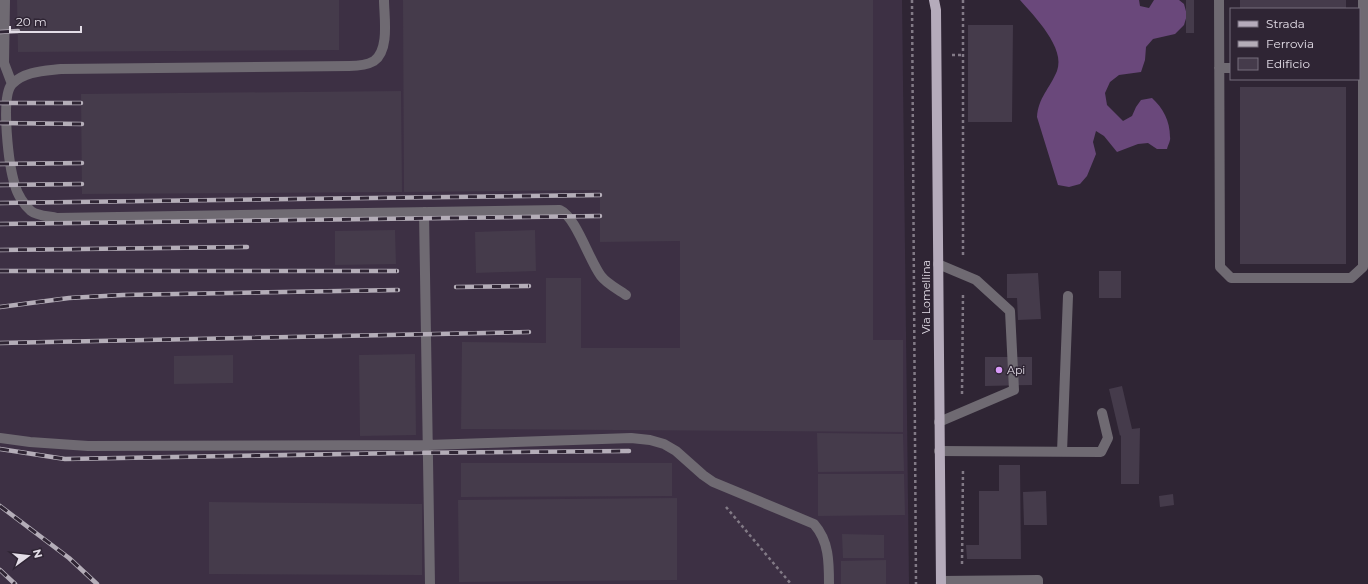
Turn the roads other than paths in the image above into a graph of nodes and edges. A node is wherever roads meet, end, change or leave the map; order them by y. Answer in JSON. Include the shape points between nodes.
{"nodes":[{"id":1,"x":5,"y":0,"type":"edge"},
{"id":2,"x":384,"y":0,"type":"edge"},
{"id":3,"x":1219,"y":0,"type":"edge"},
{"id":4,"x":1363,"y":0,"type":"edge"},
{"id":5,"x":936,"y":3,"type":"edge"},
{"id":6,"x":1219,"y":68,"type":"junction"},
{"id":7,"x":1230,"y":68,"type":"edge"},
{"id":8,"x":1361,"y":68,"type":"edge"},
{"id":9,"x":12,"y":84,"type":"junction"},
{"id":10,"x":424,"y":212,"type":"junction"},
{"id":11,"x":938,"y":264,"type":"junction"},
{"id":12,"x":626,"y":295,"type":"dead end"},
{"id":13,"x":1068,"y":296,"type":"dead end"},
{"id":14,"x":1102,"y":413,"type":"dead end"},
{"id":15,"x":939,"y":422,"type":"junction"},
{"id":16,"x":0,"y":438,"type":"edge"},
{"id":17,"x":428,"y":445,"type":"junction"},
{"id":18,"x":939,"y":451,"type":"junction"},
{"id":19,"x":1062,"y":452,"type":"junction"},
{"id":20,"x":941,"y":583,"type":"edge"},
{"id":21,"x":430,"y":584,"type":"edge"},
{"id":22,"x":829,"y":584,"type":"edge"},
{"id":23,"x":1038,"y":584,"type":"edge"}],
"edges":[{"from":1,"to":9,"type":"lane","via":[[4,63]]},
{"from":2,"to":9,"type":"lane","via":[[383,47],[374,61],[364,65],[61,69],[35,72],[23,76]]},
{"from":3,"to":6,"type":"lane"},
{"from":4,"to":8,"type":"lane"},
{"from":5,"to":11,"type":"main road","name":"Via Lomellina"},
{"from":6,"to":7,"type":"lane"},
{"from":6,"to":8,"type":"lane","via":[[1220,267],[1231,278],[1352,278],[1363,267]]},
{"from":9,"to":10,"type":"lane","via":[[7,94],[6,114],[12,177],[16,190],[30,210],[36,214],[57,218]]},
{"from":10,"to":12,"type":"lane","via":[[560,210],[572,221],[602,277]]},
{"from":10,"to":17,"type":"lane"},
{"from":11,"to":15,"type":"main road","name":"Via Lomellina"},
{"from":11,"to":15,"type":"lane","via":[[976,280],[1010,311],[1014,390]]},
{"from":13,"to":19,"type":"lane"},
{"from":14,"to":19,"type":"lane","via":[[1108,438],[1102,452]]},
{"from":15,"to":18,"type":"main road","name":"Via Lomellina"},
{"from":16,"to":17,"type":"lane","via":[[88,446]]},
{"from":17,"to":21,"type":"lane"},
{"from":17,"to":22,"type":"lane","via":[[631,438],[664,444],[713,482],[814,524],[826,544]]},
{"from":18,"to":19,"type":"lane"},
{"from":18,"to":20,"type":"main road","name":"Via Lomellina"},
{"from":20,"to":23,"type":"lane","via":[[1038,580]]}]}
